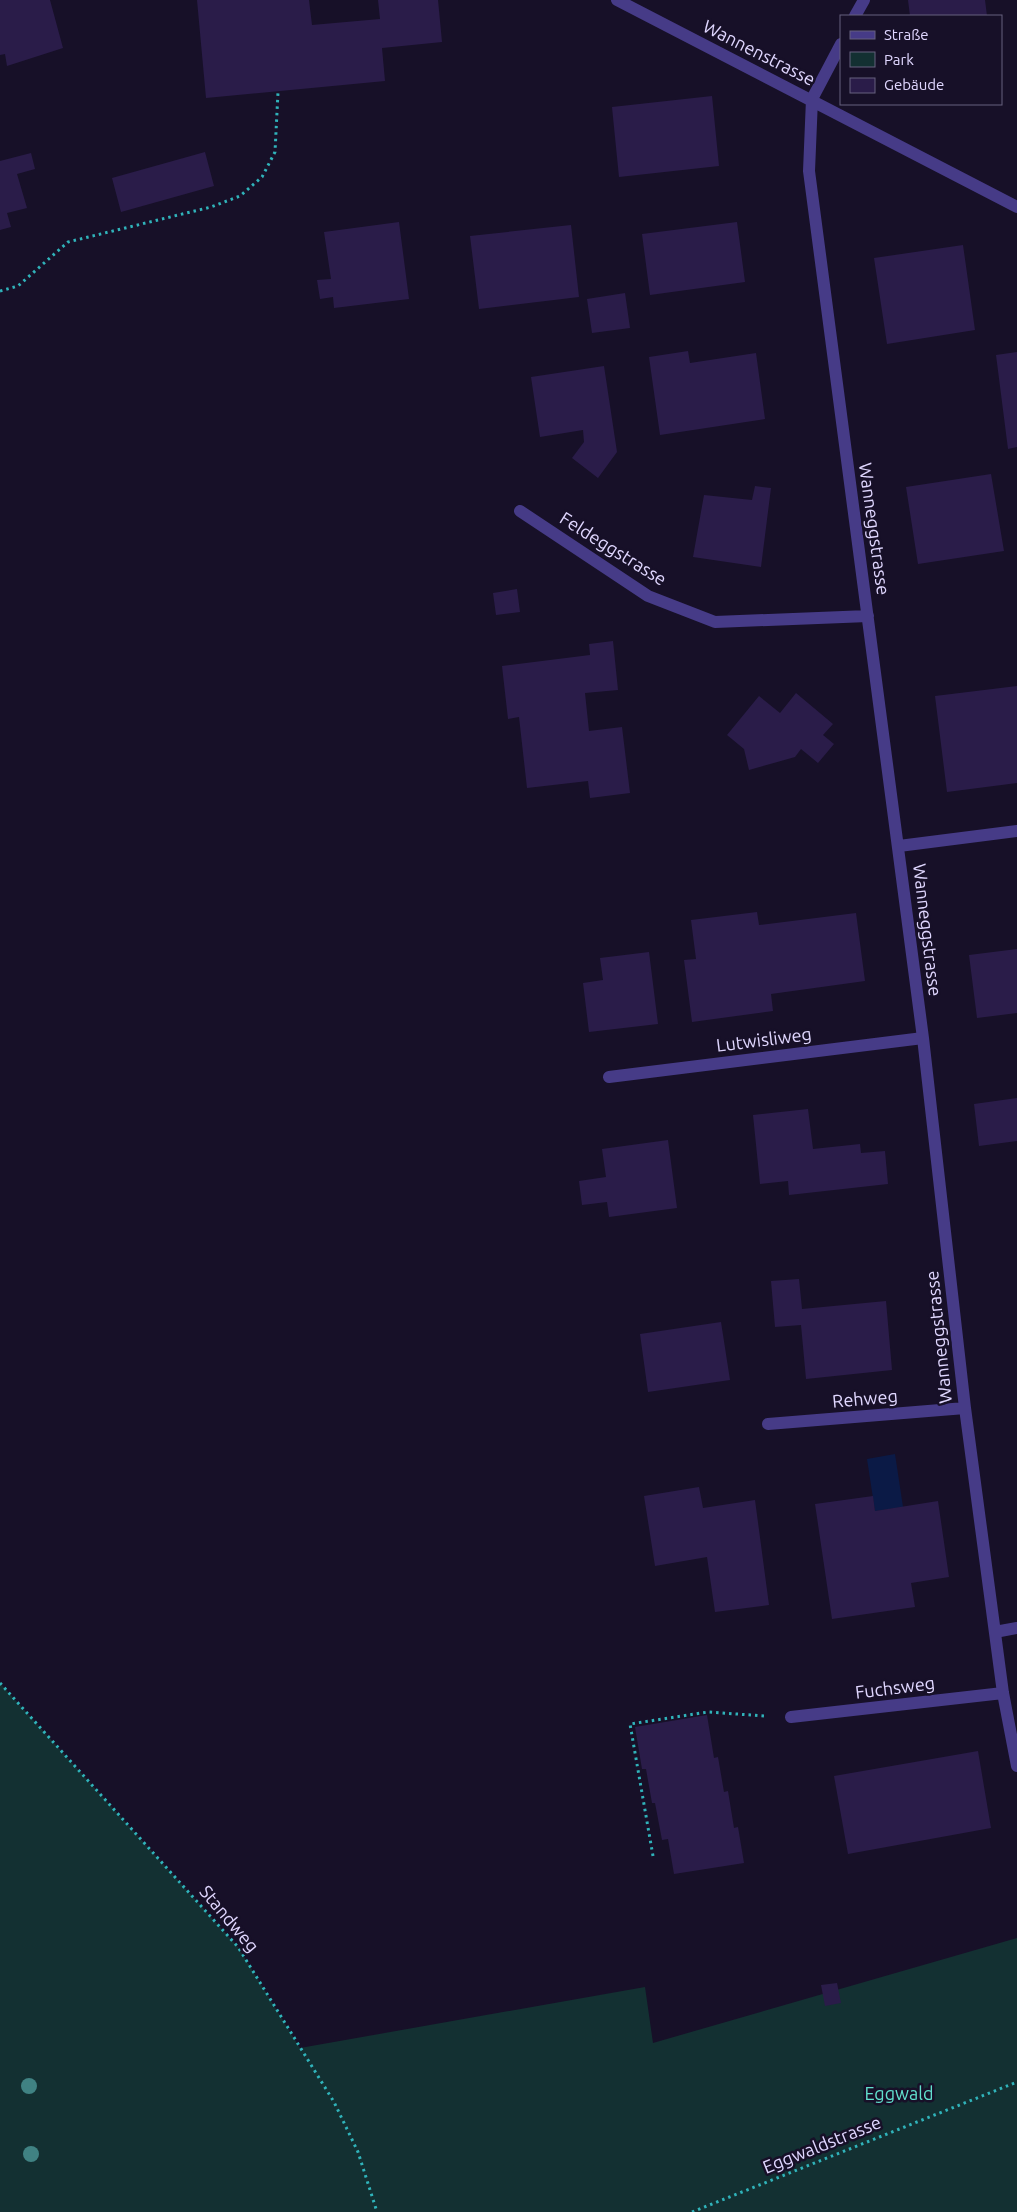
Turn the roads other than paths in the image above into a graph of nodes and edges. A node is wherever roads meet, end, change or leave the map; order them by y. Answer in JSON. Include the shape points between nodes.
{"nodes":[{"id":1,"x":618,"y":0,"type":"edge"},
{"id":2,"x":864,"y":0,"type":"edge"},
{"id":3,"x":856,"y":15,"type":"edge"},
{"id":4,"x":840,"y":46,"type":"edge"},
{"id":5,"x":812,"y":99,"type":"junction"},
{"id":6,"x":1017,"y":207,"type":"edge"},
{"id":7,"x":520,"y":511,"type":"dead end"},
{"id":8,"x":868,"y":616,"type":"junction"},
{"id":9,"x":1017,"y":831,"type":"edge"},
{"id":10,"x":899,"y":846,"type":"junction"},
{"id":11,"x":923,"y":1038,"type":"junction"},
{"id":12,"x":609,"y":1077,"type":"dead end"},
{"id":13,"x":965,"y":1408,"type":"junction"},
{"id":14,"x":768,"y":1424,"type":"dead end"},
{"id":15,"x":1017,"y":1628,"type":"edge"},
{"id":16,"x":994,"y":1632,"type":"junction"},
{"id":17,"x":1003,"y":1693,"type":"junction"},
{"id":18,"x":791,"y":1717,"type":"road end"},
{"id":19,"x":1017,"y":1766,"type":"edge"}],
"edges":[{"from":1,"to":5,"type":"street","name":"Wannenstrasse"},
{"from":2,"to":3,"type":"street"},
{"from":4,"to":5,"type":"street"},
{"from":5,"to":6,"type":"street","name":"Wannenstrasse"},
{"from":5,"to":8,"type":"street","name":"Wanneggstrasse","via":[[809,171]]},
{"from":7,"to":8,"type":"street","name":"Feldeggstrasse","via":[[648,596],[715,622]]},
{"from":8,"to":10,"type":"street","name":"Wanneggstrasse"},
{"from":9,"to":10,"type":"street"},
{"from":10,"to":11,"type":"street","name":"Wanneggstrasse"},
{"from":11,"to":12,"type":"street","name":"Lutwisliweg"},
{"from":11,"to":13,"type":"street","name":"Wanneggstrasse"},
{"from":13,"to":14,"type":"street","name":"Rehweg"},
{"from":13,"to":16,"type":"street","name":"Wanneggstrasse"},
{"from":15,"to":16,"type":"street"},
{"from":16,"to":17,"type":"street","name":"Wanneggstrasse"},
{"from":17,"to":18,"type":"street","name":"Fuchsweg"},
{"from":17,"to":19,"type":"street","name":"Wanneggstrasse"}]}
